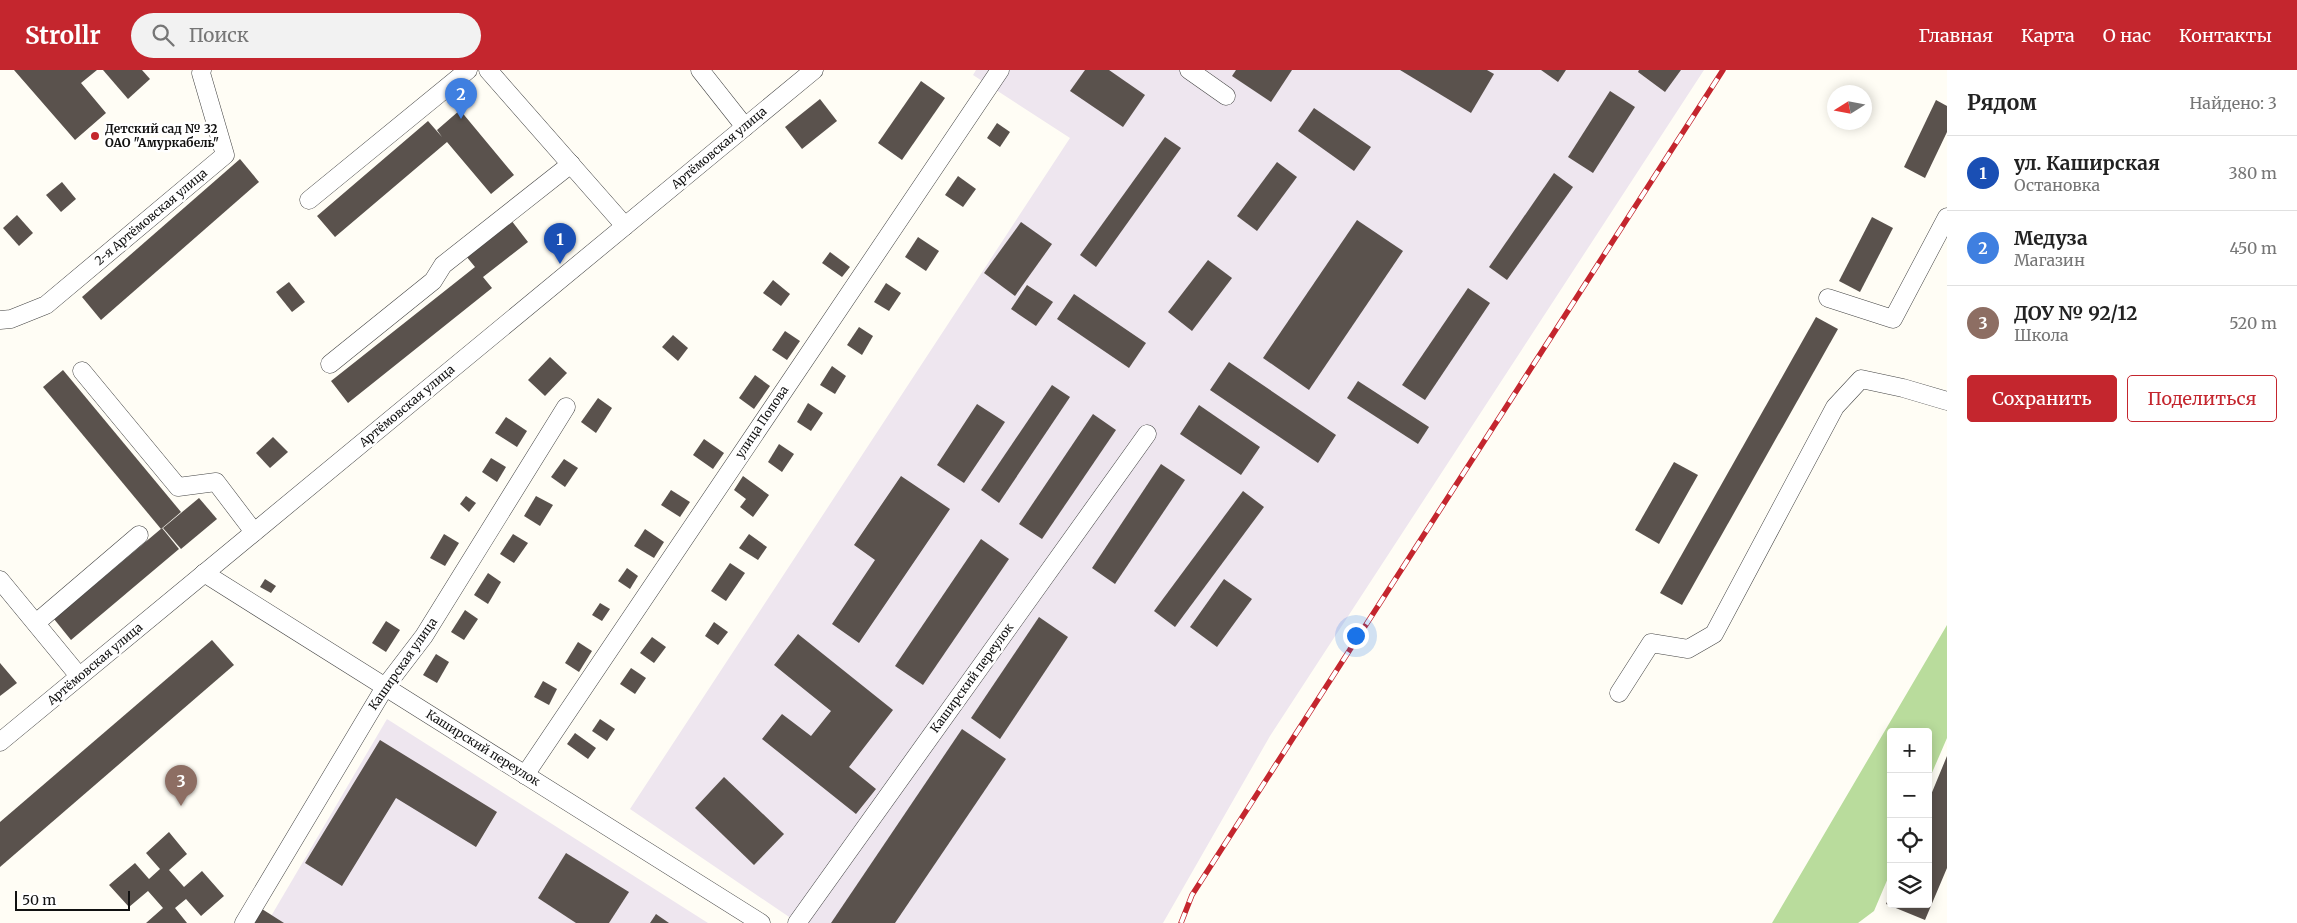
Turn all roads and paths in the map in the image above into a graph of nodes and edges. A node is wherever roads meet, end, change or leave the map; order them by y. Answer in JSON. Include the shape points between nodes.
{"nodes":[{"id":1,"x":202,"y":70,"type":"edge"},
{"id":2,"x":468,"y":70,"type":"edge"},
{"id":3,"x":488,"y":70,"type":"edge"},
{"id":4,"x":700,"y":70,"type":"edge"},
{"id":5,"x":814,"y":70,"type":"edge"},
{"id":6,"x":1000,"y":70,"type":"edge"},
{"id":7,"x":1189,"y":70,"type":"edge"},
{"id":8,"x":1226,"y":96,"type":"dead end"},
{"id":9,"x":744,"y":127,"type":"junction"},
{"id":10,"x":571,"y":164,"type":"junction"},
{"id":11,"x":309,"y":200,"type":"dead end"},
{"id":12,"x":1947,"y":217,"type":"edge"},
{"id":13,"x":625,"y":226,"type":"junction"},
{"id":14,"x":1828,"y":298,"type":"dead end"},
{"id":15,"x":0,"y":320,"type":"edge"},
{"id":16,"x":330,"y":364,"type":"dead end"},
{"id":17,"x":82,"y":371,"type":"dead end"},
{"id":18,"x":1947,"y":401,"type":"edge"},
{"id":19,"x":566,"y":407,"type":"dead end"},
{"id":20,"x":1147,"y":434,"type":"dead end"},
{"id":21,"x":254,"y":532,"type":"junction"},
{"id":22,"x":139,"y":535,"type":"dead end"},
{"id":23,"x":204,"y":573,"type":"junction"},
{"id":24,"x":0,"y":580,"type":"edge"},
{"id":25,"x":36,"y":623,"type":"junction"},
{"id":26,"x":79,"y":676,"type":"junction"},
{"id":27,"x":385,"y":687,"type":"junction"},
{"id":28,"x":1619,"y":693,"type":"dead end"},
{"id":29,"x":0,"y":742,"type":"edge"},
{"id":30,"x":525,"y":775,"type":"junction"},
{"id":31,"x":244,"y":923,"type":"edge"},
{"id":32,"x":761,"y":923,"type":"edge"},
{"id":33,"x":797,"y":923,"type":"edge"}],
"edges":[{"from":1,"to":15,"type":"street","name":"2-я Артёмовская улица","via":[[225,155],[46,305]]},
{"from":2,"to":11,"type":"street"},
{"from":3,"to":10,"type":"street"},
{"from":4,"to":9,"type":"street"},
{"from":5,"to":9,"type":"street","name":"Артёмовская улица"},
{"from":6,"to":30,"type":"street","name":"улица Попова"},
{"from":7,"to":8,"type":"street"},
{"from":9,"to":13,"type":"street","name":"Артёмовская улица"},
{"from":10,"to":13,"type":"street"},
{"from":10,"to":16,"type":"street","via":[[443,265],[433,281]]},
{"from":12,"to":14,"type":"street","via":[[1894,319]]},
{"from":13,"to":21,"type":"street","name":"Артёмовская улица"},
{"from":17,"to":21,"type":"street","via":[[178,487],[216,482]]},
{"from":18,"to":28,"type":"street","via":[[1861,379],[1835,406],[1714,634],[1688,648],[1651,643]]},
{"from":19,"to":27,"type":"street","name":"Каширская улица","via":[[424,636]]},
{"from":20,"to":33,"type":"street","name":"Каширский переулок"},
{"from":21,"to":23,"type":"street","name":"Артёмовская улица"},
{"from":22,"to":25,"type":"street"},
{"from":23,"to":26,"type":"street","name":"Артёмовская улица"},
{"from":23,"to":27,"type":"street","name":"Каширский переулок"},
{"from":24,"to":25,"type":"street"},
{"from":25,"to":26,"type":"street"},
{"from":26,"to":29,"type":"street","name":"Артёмовская улица"},
{"from":27,"to":30,"type":"street","name":"Каширский переулок"},
{"from":27,"to":31,"type":"street","name":"Каширская улица"},
{"from":30,"to":32,"type":"street","name":"Каширский переулок"}]}
